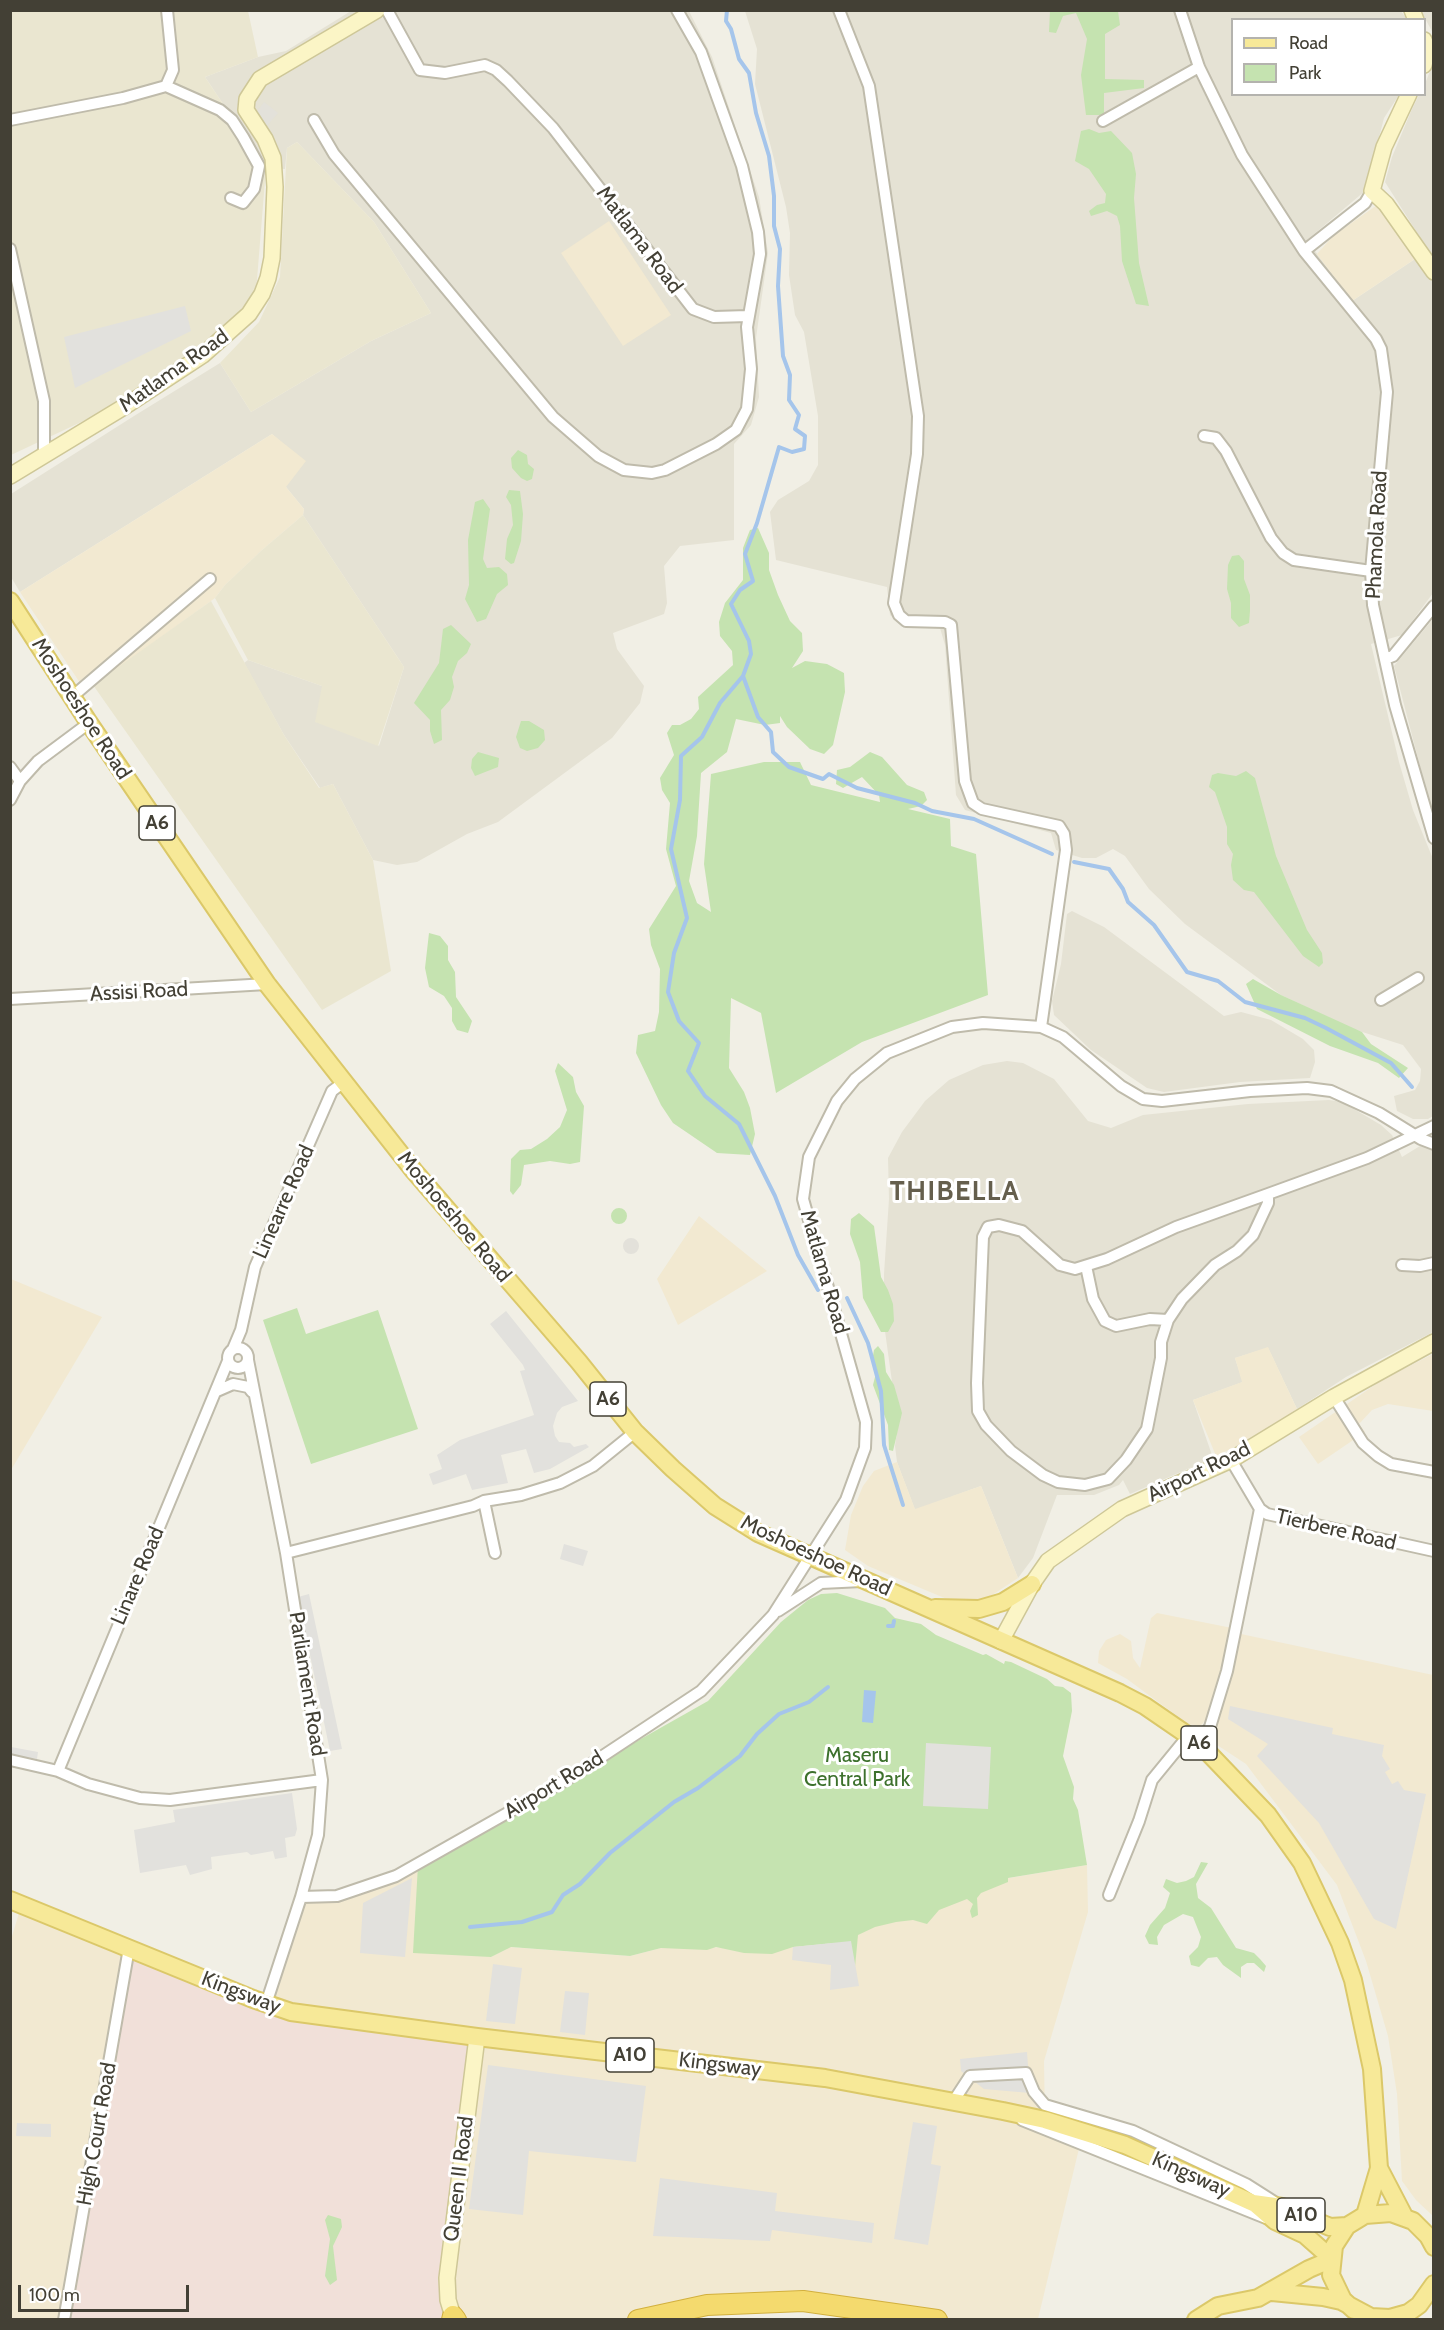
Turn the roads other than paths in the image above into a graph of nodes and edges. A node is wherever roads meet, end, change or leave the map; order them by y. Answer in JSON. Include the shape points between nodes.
{"nodes":[{"id":1,"x":166,"y":10,"type":"edge"},
{"id":2,"x":377,"y":10,"type":"edge"},
{"id":3,"x":387,"y":10,"type":"edge"},
{"id":4,"x":677,"y":10,"type":"edge"},
{"id":5,"x":840,"y":10,"type":"edge"},
{"id":6,"x":1180,"y":10,"type":"edge"},
{"id":7,"x":1199,"y":67,"type":"junction"},
{"id":8,"x":166,"y":86,"type":"junction"},
{"id":9,"x":1408,"y":96,"type":"edge"},
{"id":10,"x":10,"y":120,"type":"edge"},
{"id":11,"x":314,"y":120,"type":"dead end"},
{"id":12,"x":1103,"y":121,"type":"dead end"},
{"id":13,"x":1372,"y":191,"type":"junction"},
{"id":14,"x":231,"y":198,"type":"dead end"},
{"id":15,"x":10,"y":249,"type":"edge"},
{"id":16,"x":1304,"y":251,"type":"junction"},
{"id":17,"x":1434,"y":272,"type":"edge"},
{"id":18,"x":748,"y":316,"type":"junction"},
{"id":19,"x":1204,"y":436,"type":"dead end"},
{"id":20,"x":44,"y":457,"type":"junction"},
{"id":21,"x":10,"y":476,"type":"edge"},
{"id":22,"x":1371,"y":571,"type":"junction"},
{"id":23,"x":210,"y":579,"type":"dead end"},
{"id":24,"x":10,"y":601,"type":"edge"},
{"id":25,"x":1434,"y":606,"type":"edge"},
{"id":26,"x":1385,"y":659,"type":"junction"},
{"id":27,"x":73,"y":696,"type":"junction"},
{"id":28,"x":89,"y":723,"type":"junction"},
{"id":29,"x":10,"y":767,"type":"edge"},
{"id":30,"x":20,"y":781,"type":"junction"},
{"id":31,"x":10,"y":800,"type":"edge"},
{"id":32,"x":1434,"y":838,"type":"edge"},
{"id":33,"x":1418,"y":978,"type":"dead end"},
{"id":34,"x":267,"y":984,"type":"junction"},
{"id":35,"x":10,"y":999,"type":"edge"},
{"id":36,"x":1381,"y":1000,"type":"dead end"},
{"id":37,"x":1041,"y":1027,"type":"junction"},
{"id":38,"x":344,"y":1082,"type":"junction"},
{"id":39,"x":1434,"y":1126,"type":"edge"},
{"id":40,"x":1415,"y":1134,"type":"junction"},
{"id":41,"x":1434,"y":1144,"type":"edge"},
{"id":42,"x":1268,"y":1194,"type":"junction"},
{"id":43,"x":1434,"y":1263,"type":"edge"},
{"id":44,"x":1402,"y":1265,"type":"dead end"},
{"id":45,"x":1086,"y":1266,"type":"junction"},
{"id":46,"x":1168,"y":1320,"type":"junction"},
{"id":47,"x":241,"y":1330,"type":"junction"},
{"id":48,"x":1434,"y":1342,"type":"edge"},
{"id":49,"x":233,"y":1349,"type":"junction"},
{"id":50,"x":247,"y":1356,"type":"junction"},
{"id":51,"x":233,"y":1365,"type":"junction"},
{"id":52,"x":219,"y":1386,"type":"junction"},
{"id":53,"x":250,"y":1389,"type":"junction"},
{"id":54,"x":1335,"y":1397,"type":"junction"},
{"id":55,"x":635,"y":1432,"type":"junction"},
{"id":56,"x":1231,"y":1460,"type":"junction"},
{"id":57,"x":1434,"y":1473,"type":"edge"},
{"id":58,"x":484,"y":1501,"type":"junction"},
{"id":59,"x":1260,"y":1509,"type":"junction"},
{"id":60,"x":1434,"y":1551,"type":"edge"},
{"id":61,"x":286,"y":1553,"type":"junction"},
{"id":62,"x":495,"y":1553,"type":"dead end"},
{"id":63,"x":812,"y":1556,"type":"junction"},
{"id":64,"x":866,"y":1581,"type":"junction"},
{"id":65,"x":1032,"y":1584,"type":"junction"},
{"id":66,"x":928,"y":1608,"type":"junction"},
{"id":67,"x":773,"y":1615,"type":"junction"},
{"id":68,"x":1000,"y":1641,"type":"junction"},
{"id":69,"x":1194,"y":1739,"type":"junction"},
{"id":70,"x":10,"y":1760,"type":"edge"},
{"id":71,"x":58,"y":1771,"type":"junction"},
{"id":72,"x":322,"y":1780,"type":"junction"},
{"id":73,"x":1109,"y":1895,"type":"dead end"},
{"id":74,"x":301,"y":1897,"type":"junction"},
{"id":75,"x":10,"y":1900,"type":"edge"},
{"id":76,"x":129,"y":1948,"type":"junction"},
{"id":77,"x":266,"y":2004,"type":"junction"},
{"id":78,"x":477,"y":2037,"type":"junction"},
{"id":79,"x":953,"y":2102,"type":"junction"},
{"id":80,"x":1002,"y":2111,"type":"junction"},
{"id":81,"x":1379,"y":2168,"type":"junction"},
{"id":82,"x":1278,"y":2214,"type":"junction"},
{"id":83,"x":1365,"y":2215,"type":"junction"},
{"id":84,"x":1404,"y":2216,"type":"junction"},
{"id":85,"x":1347,"y":2226,"type":"junction"},
{"id":86,"x":1432,"y":2240,"type":"edge"},
{"id":87,"x":1327,"y":2260,"type":"junction"},
{"id":88,"x":1272,"y":2292,"type":"junction"},
{"id":89,"x":1432,"y":2295,"type":"edge"},
{"id":90,"x":1354,"y":2310,"type":"junction"},
{"id":91,"x":1413,"y":2316,"type":"edge"},
{"id":92,"x":64,"y":2319,"type":"edge"},
{"id":93,"x":454,"y":2319,"type":"edge"},
{"id":94,"x":638,"y":2319,"type":"edge"},
{"id":95,"x":937,"y":2319,"type":"edge"},
{"id":96,"x":1196,"y":2319,"type":"edge"}],
"edges":[{"from":1,"to":8,"type":"street","via":[[173,70]]},
{"from":2,"to":20,"type":"street","name":"Matlama Road","via":[[260,79],[247,99],[246,110],[273,158],[276,187],[268,278],[249,314],[203,355]]},
{"from":3,"to":18,"type":"street","name":"Matlama Road","via":[[420,70],[445,73],[485,65],[508,81],[553,128],[693,309],[714,317]]},
{"from":4,"to":18,"type":"street","via":[[701,52],[751,199],[760,255]]},
{"from":5,"to":37,"type":"street","via":[[869,86],[918,416],[917,454],[894,603],[906,621],[951,625],[965,781],[973,803],[1059,826],[1064,834],[1066,850]]},
{"from":6,"to":7,"type":"street","name":"Phamola Road"},
{"from":7,"to":12,"type":"street"},
{"from":7,"to":16,"type":"street","name":"Phamola Road","via":[[1242,154]]},
{"from":8,"to":10,"type":"street"},
{"from":8,"to":14,"type":"street","via":[[220,110],[243,138],[259,166],[254,189],[243,203]]},
{"from":9,"to":13,"type":"street","via":[[1384,147]]},
{"from":11,"to":18,"type":"street","via":[[334,154],[530,393],[575,439],[624,470],[652,473],[689,458],[736,430],[751,392]]},
{"from":13,"to":16,"type":"street","via":[[1365,203]]},
{"from":13,"to":17,"type":"street","via":[[1386,204]]},
{"from":15,"to":20,"type":"street","via":[[44,401]]},
{"from":16,"to":22,"type":"street","name":"Phamola Road","via":[[1381,349],[1387,392]]},
{"from":19,"to":22,"type":"street","via":[[1216,438],[1226,451],[1271,538],[1283,553],[1294,560]]},
{"from":20,"to":21,"type":"street","name":"Matlama Road"},
{"from":22,"to":26,"type":"street","name":"Phamola Road","via":[[1373,605]]},
{"from":23,"to":27,"type":"street"},
{"from":24,"to":27,"type":"main road","name":"Moshoeshoe Road","number":"A6"},
{"from":25,"to":26,"type":"street","via":[[1393,656]]},
{"from":26,"to":32,"type":"street","name":"Phamola Road","via":[[1407,752]]},
{"from":27,"to":28,"type":"main road","name":"Moshoeshoe Road","number":"A6"},
{"from":28,"to":30,"type":"street","via":[[38,761]]},
{"from":28,"to":34,"type":"main road","name":"Moshoeshoe Road","number":"A6"},
{"from":29,"to":30,"type":"street"},
{"from":30,"to":31,"type":"street"},
{"from":33,"to":36,"type":"street"},
{"from":34,"to":35,"type":"street","name":"Assisi Road"},
{"from":34,"to":38,"type":"main road","name":"Moshoeshoe Road","number":"A6"},
{"from":37,"to":40,"type":"street","name":"Matlama Road","via":[[1063,1037],[1121,1086],[1143,1099],[1162,1101],[1273,1090],[1330,1091]]},
{"from":37,"to":63,"type":"street","name":"Matlama Road","via":[[983,1023],[952,1027],[887,1053],[855,1079],[837,1101],[809,1157],[803,1199],[866,1422],[865,1448],[846,1500]]},
{"from":38,"to":47,"type":"street","name":"Linearre Road","via":[[332,1091],[255,1267]]},
{"from":38,"to":55,"type":"main road","name":"Moshoeshoe Road","number":"A6","via":[[414,1171]]},
{"from":39,"to":40,"type":"street"},
{"from":40,"to":41,"type":"street","name":"Matlama Road"},
{"from":40,"to":42,"type":"street","via":[[1367,1158]]},
{"from":42,"to":45,"type":"street","via":[[1176,1227]]},
{"from":42,"to":46,"type":"street","via":[[1268,1203],[1253,1235],[1215,1265]]},
{"from":43,"to":44,"type":"street"},
{"from":45,"to":46,"type":"street","via":[[1093,1299],[1105,1321],[1116,1326],[1150,1319]]},
{"from":45,"to":46,"type":"street","via":[[1075,1269],[1060,1265],[1036,1241],[1009,1227],[988,1227],[983,1237],[978,1411],[1011,1451],[1043,1475],[1058,1482],[1085,1485],[1108,1479],[1126,1460],[1147,1430]]},
{"from":47,"to":49,"type":"street","name":"Linearre Road"},
{"from":47,"to":50,"type":"street","name":"Linearre Road"},
{"from":48,"to":54,"type":"street","name":"Airport Road"},
{"from":49,"to":50,"type":"street","via":[[240,1348]]},
{"from":49,"to":51,"type":"street","via":[[229,1354]]},
{"from":50,"to":51,"type":"street","via":[[244,1366]]},
{"from":50,"to":53,"type":"street","name":"Parliament Road"},
{"from":51,"to":52,"type":"street","name":"Linare Road"},
{"from":51,"to":53,"type":"street","name":"Parliament Road"},
{"from":52,"to":53,"type":"street","via":[[233,1384]]},
{"from":52,"to":71,"type":"street","name":"Linare Road"},
{"from":53,"to":61,"type":"street","name":"Parliament Road"},
{"from":54,"to":56,"type":"street","name":"Airport Road"},
{"from":54,"to":57,"type":"street","via":[[1363,1443],[1378,1456],[1391,1464]]},
{"from":55,"to":58,"type":"street","via":[[593,1466],[560,1483],[510,1498]]},
{"from":55,"to":63,"type":"main road","name":"Moshoeshoe Road","number":"A6","via":[[715,1506],[758,1533]]},
{"from":56,"to":59,"type":"street","name":"Tierbere Road"},
{"from":56,"to":65,"type":"street","name":"Airport Road","via":[[1122,1509],[1048,1561]]},
{"from":58,"to":61,"type":"street"},
{"from":58,"to":62,"type":"street"},
{"from":59,"to":60,"type":"street","name":"Tierbere Road","via":[[1279,1519]]},
{"from":59,"to":69,"type":"street","via":[[1227,1671],[1210,1727]]},
{"from":61,"to":72,"type":"street","name":"Parliament Road"},
{"from":63,"to":64,"type":"main road","name":"Moshoeshoe Road","number":"A6"},
{"from":63,"to":67,"type":"street","name":"Matlama Road"},
{"from":64,"to":66,"type":"main road","name":"Moshoeshoe Road","number":"A6"},
{"from":64,"to":67,"type":"street","via":[[821,1583]]},
{"from":65,"to":66,"type":"main road","via":[[1003,1602],[979,1608]]},
{"from":65,"to":68,"type":"street","name":"Airport Road"},
{"from":66,"to":68,"type":"main road","name":"Moshoeshoe Road","number":"A6"},
{"from":67,"to":74,"type":"street","name":"Airport Road","via":[[701,1691],[571,1777],[396,1876],[337,1896]]},
{"from":68,"to":69,"type":"main road","name":"Moshoeshoe Road","number":"A6","via":[[1120,1693]]},
{"from":69,"to":73,"type":"street","via":[[1152,1780]]},
{"from":69,"to":81,"type":"main road","name":"Moshoeshoe Road","number":"A6","via":[[1268,1815],[1302,1863],[1340,1943],[1353,1980],[1372,2068]]},
{"from":70,"to":71,"type":"street"},
{"from":71,"to":72,"type":"street","via":[[109,1791],[170,1800]]},
{"from":72,"to":74,"type":"street","name":"Parliament Road","via":[[318,1835]]},
{"from":74,"to":77,"type":"street","name":"Parliament Road"},
{"from":75,"to":76,"type":"main road","name":"Kingsway","number":"A10"},
{"from":76,"to":77,"type":"main road","name":"Kingsway","number":"A10"},
{"from":76,"to":92,"type":"street","name":"High Court Road"},
{"from":77,"to":78,"type":"main road","name":"Kingsway","number":"A10","via":[[330,2019]]},
{"from":78,"to":79,"type":"main road","name":"Kingsway","number":"A10","via":[[825,2078]]},
{"from":78,"to":93,"type":"street","name":"Queen II Road","via":[[447,2278]]},
{"from":79,"to":80,"type":"main road","name":"Kingsway","number":"A10"},
{"from":79,"to":82,"type":"street","via":[[970,2076],[1026,2073],[1045,2105],[1150,2139],[1269,2197]]},
{"from":80,"to":82,"type":"street","via":[[1040,2129]]},
{"from":80,"to":82,"type":"main road","name":"Kingsway","number":"A10","via":[[1125,2145]]},
{"from":81,"to":83,"type":"main road","name":"Moshoeshoe Road","number":"A6"},
{"from":81,"to":84,"type":"main road","name":"Moshoeshoe Road","number":"A6"},
{"from":82,"to":85,"type":"main road","name":"Kingsway","number":"A10","via":[[1329,2227]]},
{"from":82,"to":87,"type":"main road","name":"Kingsway","number":"A10","via":[[1305,2235]]},
{"from":83,"to":84,"type":"main road","via":[[1391,2212]]},
{"from":83,"to":85,"type":"main road"},
{"from":84,"to":86,"type":"main road"},
{"from":85,"to":87,"type":"main road"},
{"from":87,"to":88,"type":"main road"},
{"from":87,"to":90,"type":"main road","via":[[1335,2288]]},
{"from":88,"to":90,"type":"main road","via":[[1323,2297],[1341,2301]]},
{"from":88,"to":96,"type":"main road","via":[[1218,2306]]},
{"from":89,"to":91,"type":"main road"},
{"from":90,"to":91,"type":"main road","via":[[1371,2317]]},
{"from":94,"to":95,"type":"highway","via":[[706,2305],[803,2301]]}]}
